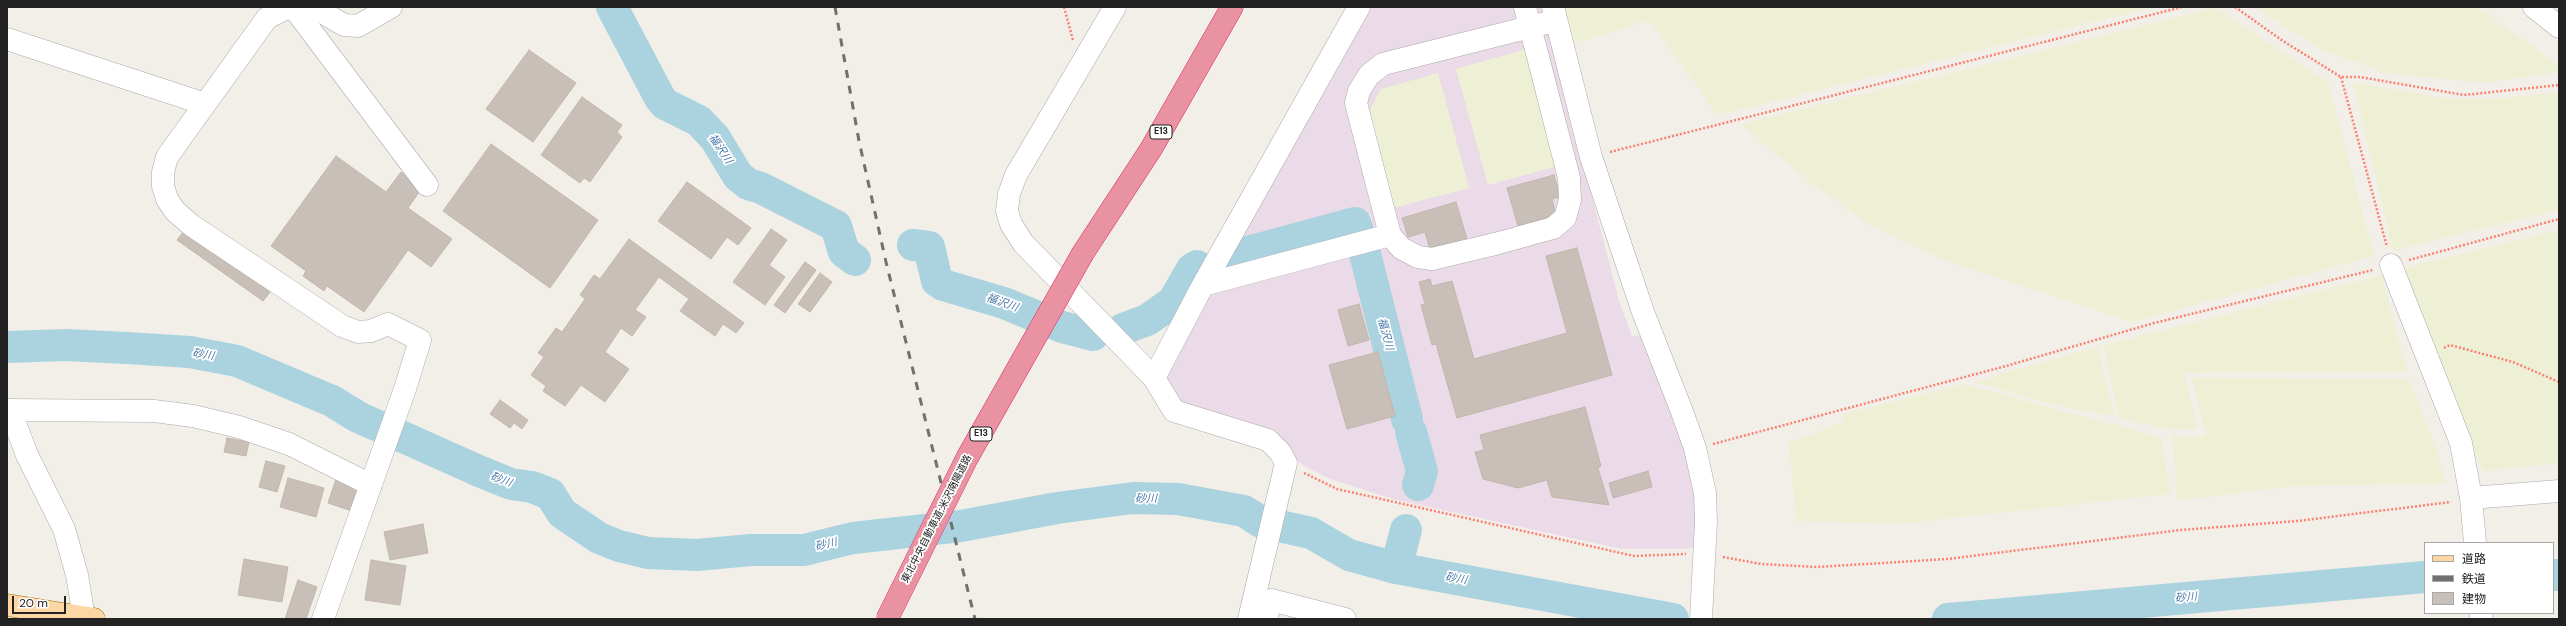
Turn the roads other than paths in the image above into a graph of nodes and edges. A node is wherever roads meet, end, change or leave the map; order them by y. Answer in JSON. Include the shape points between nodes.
{"nodes":[{"id":1,"x":289,"y":7,"type":"edge"},
{"id":2,"x":293,"y":7,"type":"edge"},
{"id":3,"x":313,"y":7,"type":"edge"},
{"id":4,"x":390,"y":7,"type":"edge"},
{"id":5,"x":1115,"y":7,"type":"edge"},
{"id":6,"x":1216,"y":7,"type":"edge"},
{"id":7,"x":1232,"y":7,"type":"edge"},
{"id":8,"x":1359,"y":7,"type":"edge"},
{"id":9,"x":2534,"y":7,"type":"edge"},
{"id":10,"x":1554,"y":14,"type":"edge"},
{"id":11,"x":1528,"y":17,"type":"edge"},
{"id":12,"x":2559,"y":27,"type":"edge"},
{"id":13,"x":7,"y":39,"type":"edge"},
{"id":14,"x":205,"y":104,"type":"junction"},
{"id":15,"x":427,"y":185,"type":"dead end"},
{"id":16,"x":1390,"y":235,"type":"junction"},
{"id":17,"x":1083,"y":253,"type":"junction"},
{"id":18,"x":2391,"y":265,"type":"road end"},
{"id":19,"x":1203,"y":285,"type":"junction"},
{"id":20,"x":1154,"y":378,"type":"junction"},
{"id":21,"x":8,"y":410,"type":"edge"},
{"id":22,"x":372,"y":480,"type":"junction"},
{"id":23,"x":2559,"y":490,"type":"edge"},
{"id":24,"x":2472,"y":503,"type":"junction"},
{"id":25,"x":2475,"y":542,"type":"edge"},
{"id":26,"x":7,"y":605,"type":"edge"},
{"id":27,"x":89,"y":618,"type":"edge"},
{"id":28,"x":323,"y":619,"type":"edge"},
{"id":29,"x":887,"y":619,"type":"edge"},
{"id":30,"x":1249,"y":619,"type":"edge"},
{"id":31,"x":1266,"y":619,"type":"edge"},
{"id":32,"x":1346,"y":619,"type":"edge"},
{"id":33,"x":1701,"y":619,"type":"edge"}],
"edges":[{"from":1,"to":14,"type":"street","via":[[267,18]]},
{"from":2,"to":15,"type":"street"},
{"from":3,"to":4,"type":"street","via":[[344,25],[358,26]]},
{"from":5,"to":20,"type":"street","via":[[1016,176],[1009,194],[1007,211],[1011,224],[1023,243]]},
{"from":6,"to":17,"type":"highway","name":"東北中央自動車道;米沢南陽道路","number":"E13","via":[[1138,143]]},
{"from":7,"to":17,"type":"highway","name":"東北中央自動車道;米沢南陽道路","number":"E13","via":[[1151,149]]},
{"from":8,"to":19,"type":"street"},
{"from":9,"to":12,"type":"street"},
{"from":10,"to":11,"type":"street"},
{"from":10,"to":33,"type":"street","via":[[1591,157],[1643,312],[1695,448],[1706,493]]},
{"from":11,"to":16,"type":"street","via":[[1383,64],[1369,75],[1359,91],[1356,102]]},
{"from":11,"to":16,"type":"street","via":[[1569,178],[1570,200],[1565,218],[1553,228],[1432,259],[1418,257],[1401,248]]},
{"from":13,"to":14,"type":"street"},
{"from":14,"to":22,"type":"street","via":[[167,157],[163,172],[165,192],[175,211],[191,225],[342,326],[358,332],[371,331],[388,324],[420,340]]},
{"from":16,"to":19,"type":"street"},
{"from":17,"to":29,"type":"highway","name":"東北中央自動車道;米沢南陽道路","number":"E13","bridge":true,"via":[[967,458]]},
{"from":18,"to":24,"type":"street","via":[[2461,443]]},
{"from":19,"to":20,"type":"street"},
{"from":20,"to":30,"type":"street","via":[[1174,411],[1268,440],[1280,452],[1284,471]]},
{"from":21,"to":22,"type":"street","via":[[154,411],[193,416],[239,427],[288,444]]},
{"from":21,"to":27,"type":"street","via":[[64,529]]},
{"from":22,"to":28,"type":"street"},
{"from":23,"to":24,"type":"street"},
{"from":24,"to":25,"type":"street"},
{"from":26,"to":27,"type":"main road"},
{"from":31,"to":32,"type":"street","via":[[1271,600]]}]}
